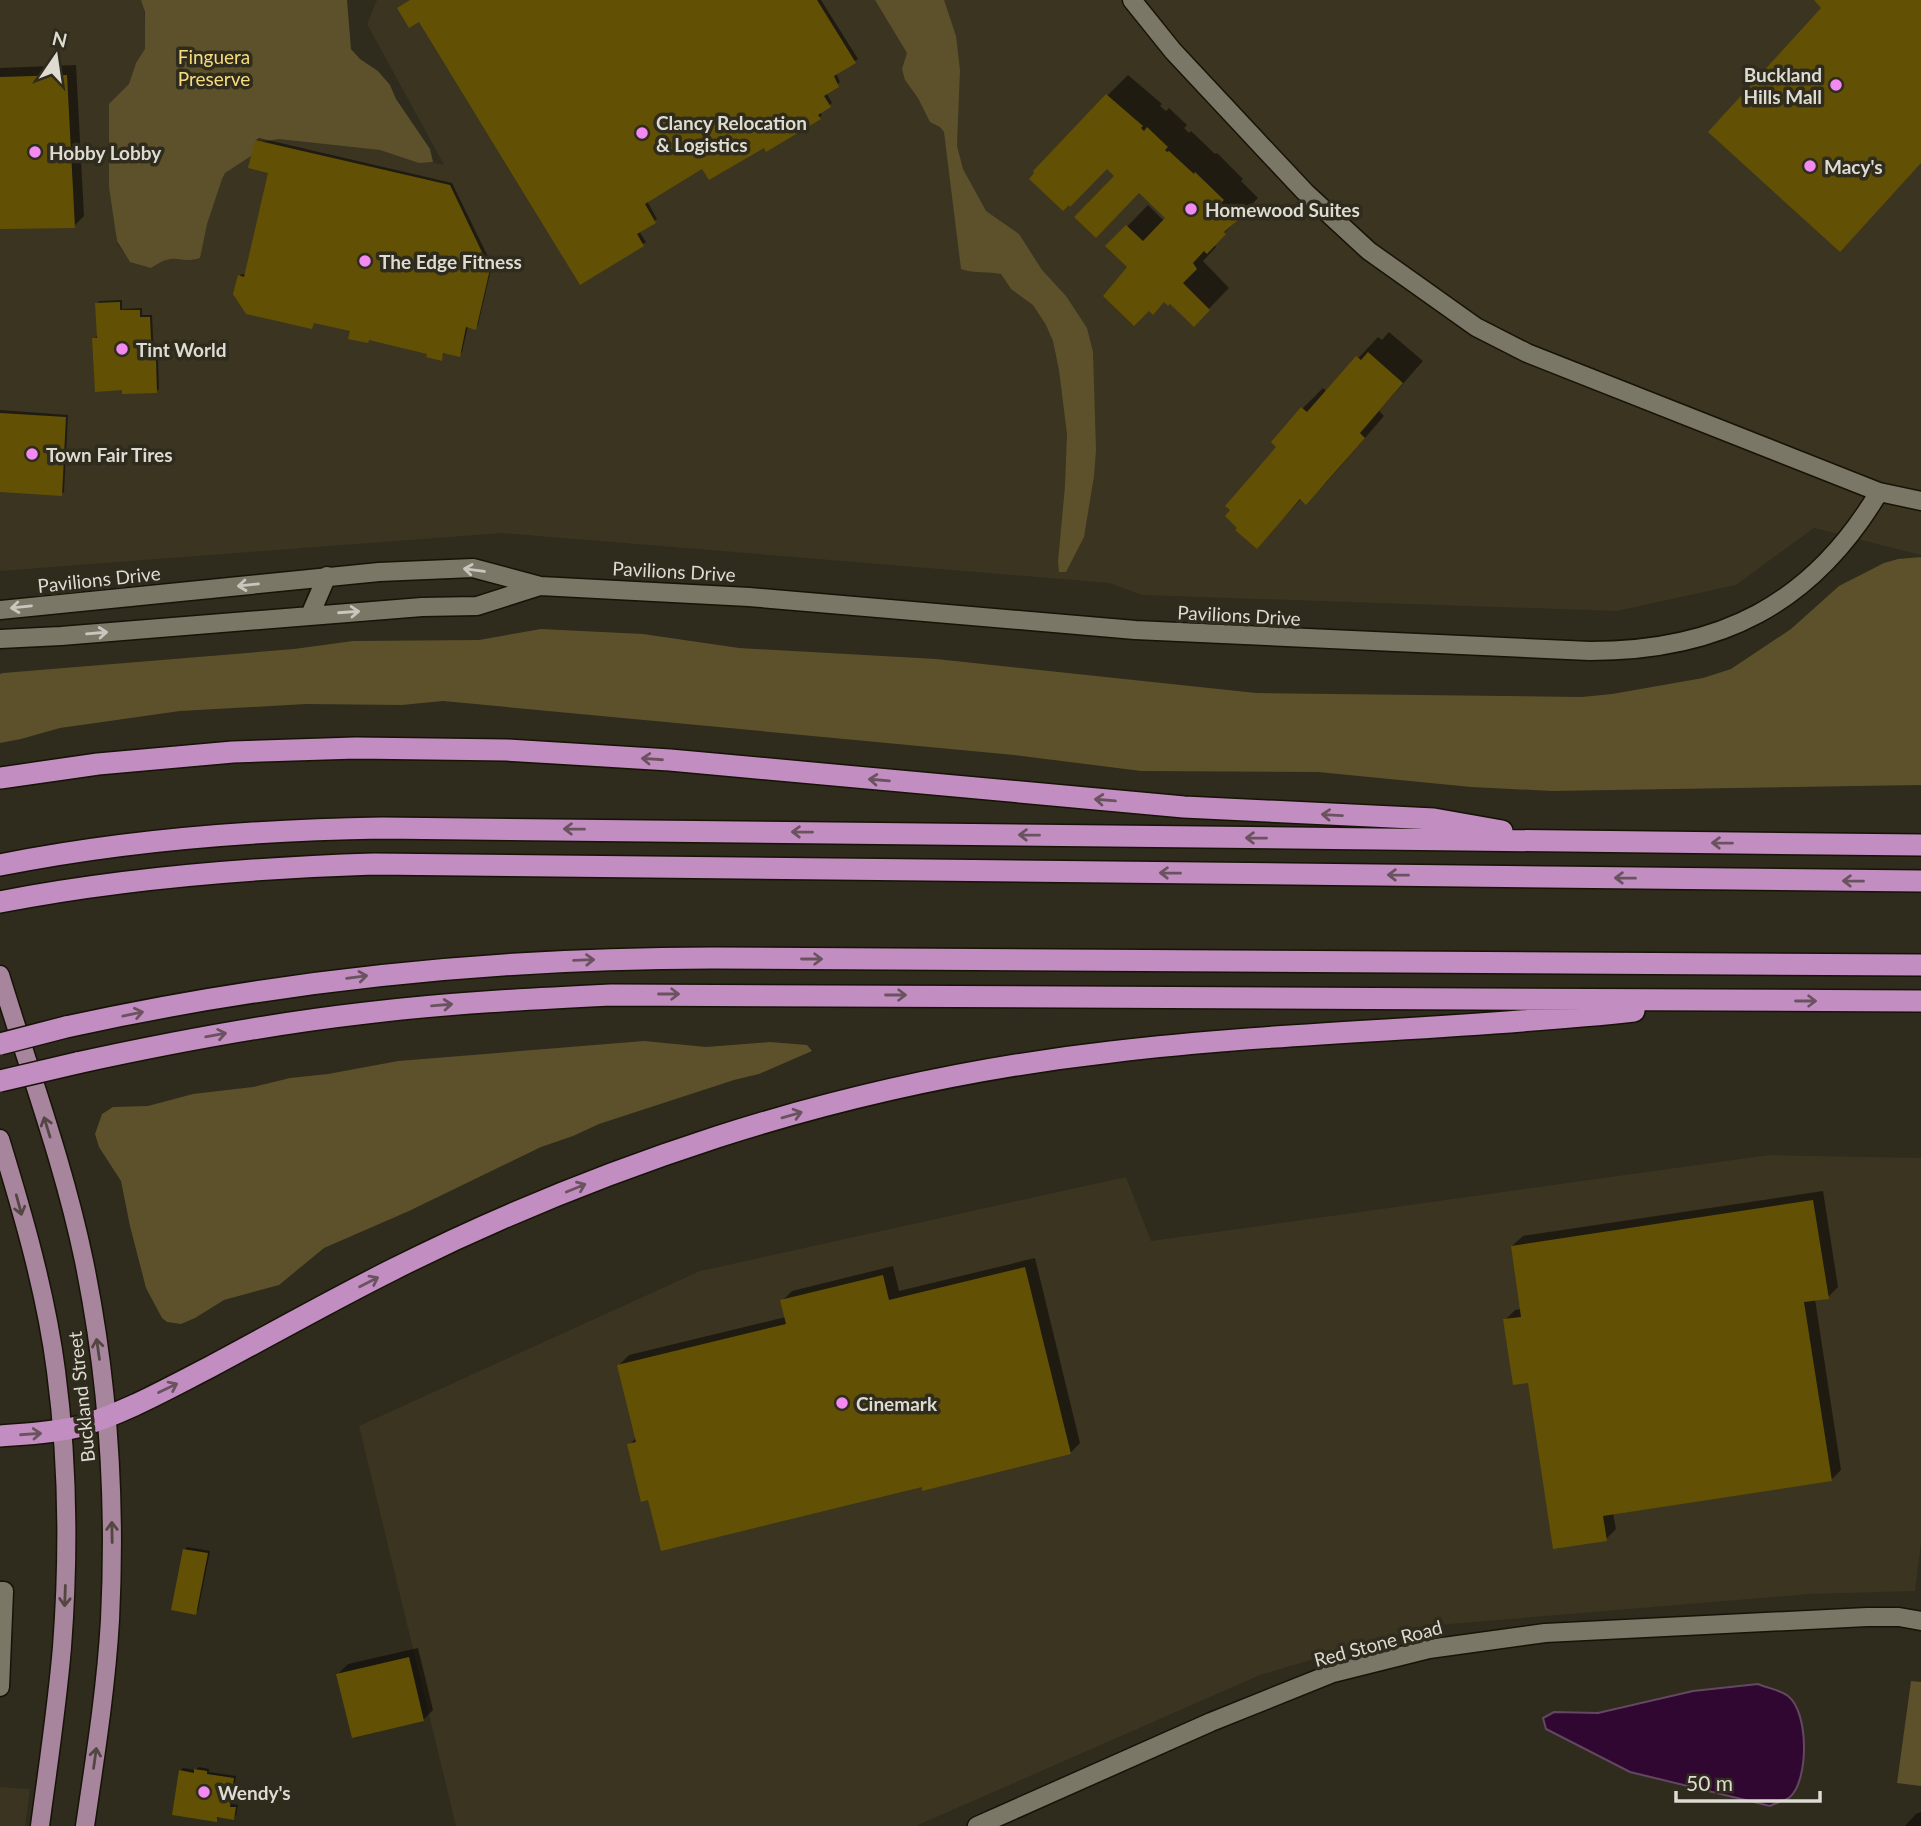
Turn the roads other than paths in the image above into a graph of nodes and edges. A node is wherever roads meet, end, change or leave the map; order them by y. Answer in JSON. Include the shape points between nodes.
{"nodes":[{"id":1,"x":1132,"y":0,"type":"edge"},
{"id":2,"x":1879,"y":492,"type":"junction"},
{"id":3,"x":1921,"y":501,"type":"edge"},
{"id":4,"x":327,"y":576,"type":"junction"},
{"id":5,"x":540,"y":586,"type":"junction"},
{"id":6,"x":0,"y":610,"type":"edge"},
{"id":7,"x":310,"y":615,"type":"junction"},
{"id":8,"x":2,"y":639,"type":"edge"},
{"id":9,"x":0,"y":778,"type":"edge"},
{"id":10,"x":1545,"y":841,"type":"junction"},
{"id":11,"x":1921,"y":845,"type":"edge"},
{"id":12,"x":7,"y":864,"type":"edge"},
{"id":13,"x":1921,"y":881,"type":"edge"},
{"id":14,"x":0,"y":902,"type":"edge"},
{"id":15,"x":1921,"y":965,"type":"edge"},
{"id":16,"x":0,"y":975,"type":"edge"},
{"id":17,"x":1738,"y":1000,"type":"junction"},
{"id":18,"x":1921,"y":1001,"type":"edge"},
{"id":19,"x":0,"y":1044,"type":"edge"},
{"id":20,"x":0,"y":1081,"type":"edge"},
{"id":21,"x":0,"y":1139,"type":"edge"},
{"id":22,"x":106,"y":1416,"type":"junction"},
{"id":23,"x":62,"y":1430,"type":"junction"},
{"id":24,"x":0,"y":1436,"type":"edge"},
{"id":25,"x":0,"y":1591,"type":"edge"},
{"id":26,"x":1921,"y":1621,"type":"edge"},
{"id":27,"x":0,"y":1688,"type":"edge"},
{"id":28,"x":40,"y":1826,"type":"edge"},
{"id":29,"x":85,"y":1826,"type":"edge"},
{"id":30,"x":977,"y":1826,"type":"edge"}],
"edges":[{"from":1,"to":2,"type":"street","via":[[1168,46],[1305,192],[1369,251],[1476,327],[1527,353]]},
{"from":2,"to":3,"type":"street"},
{"from":2,"to":5,"type":"street","name":"Pavilions Drive","via":[[1836,552],[1778,603],[1699,639],[1636,650],[1161,632],[749,597]]},
{"from":5,"to":4,"type":"street","name":"Pavilions Drive","one_way":true,"via":[[474,568]]},
{"from":4,"to":6,"type":"street","name":"Pavilions Drive","one_way":true},
{"from":4,"to":7,"type":"street"},
{"from":7,"to":5,"type":"street","name":"Pavilions Drive","one_way":true,"via":[[477,606]]},
{"from":8,"to":7,"type":"street","name":"Pavilions Drive","one_way":true},
{"from":10,"to":9,"type":"highway","one_way":true,"via":[[1434,819],[1184,807],[670,760],[506,750],[233,752]]},
{"from":11,"to":10,"type":"highway","one_way":true},
{"from":10,"to":12,"type":"highway","one_way":true,"via":[[355,828],[188,839]]},
{"from":13,"to":14,"type":"highway","one_way":true,"via":[[374,864],[187,875]]},
{"from":19,"to":15,"type":"highway","one_way":true,"bridge":true,"via":[[231,995],[333,980],[587,959]]},
{"from":22,"to":16,"type":"main road","name":"Buckland Street","one_way":true,"via":[[92,1306],[74,1219]]},
{"from":17,"to":18,"type":"highway","one_way":true},
{"from":20,"to":17,"type":"highway","one_way":true,"bridge":true,"via":[[228,1033],[365,1013],[611,995]]},
{"from":22,"to":17,"type":"highway","one_way":true,"via":[[508,1216],[674,1151],[816,1108],[995,1069],[1113,1051],[1533,1022]]},
{"from":21,"to":23,"type":"main road","name":"Buckland Street","one_way":true,"via":[[48,1326]]},
{"from":22,"to":23,"type":"highway"},
{"from":29,"to":22,"type":"main road","name":"Buckland Street","one_way":true,"via":[[110,1621],[112,1537]]},
{"from":24,"to":23,"type":"highway","one_way":true},
{"from":23,"to":28,"type":"main road","name":"Buckland Street","one_way":true,"via":[[65,1605]]},
{"from":25,"to":27,"type":"street","via":[[5,1591]]},
{"from":26,"to":30,"type":"street","name":"Red Stone Road","via":[[1878,1616],[1545,1633],[1429,1648],[1333,1674],[1210,1721]]}]}
